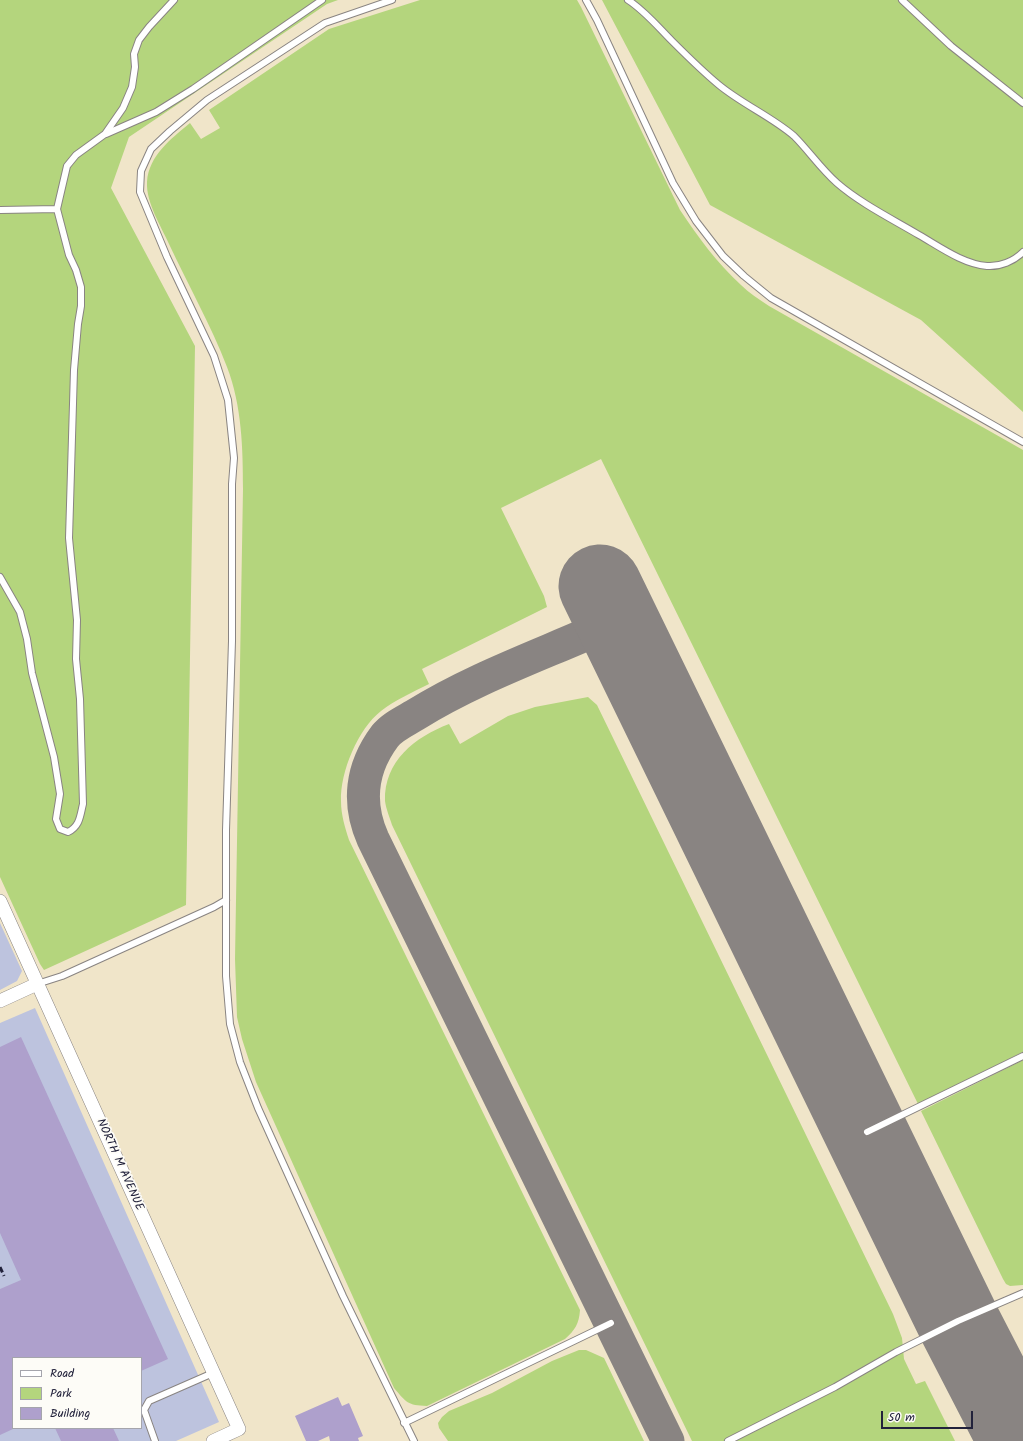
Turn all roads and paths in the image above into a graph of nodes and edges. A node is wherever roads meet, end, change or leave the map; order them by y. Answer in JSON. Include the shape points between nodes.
{"nodes":[{"id":1,"x":174,"y":0,"type":"edge"},
{"id":2,"x":322,"y":0,"type":"edge"},
{"id":3,"x":392,"y":0,"type":"edge"},
{"id":4,"x":586,"y":0,"type":"edge"},
{"id":5,"x":628,"y":0,"type":"edge"},
{"id":6,"x":902,"y":0,"type":"edge"},
{"id":7,"x":1023,"y":103,"type":"edge"},
{"id":8,"x":105,"y":134,"type":"junction"},
{"id":9,"x":56,"y":209,"type":"junction"},
{"id":10,"x":0,"y":210,"type":"edge"},
{"id":11,"x":1023,"y":252,"type":"edge"},
{"id":12,"x":1023,"y":442,"type":"edge"},
{"id":13,"x":0,"y":577,"type":"edge"},
{"id":14,"x":226,"y":900,"type":"junction"},
{"id":15,"x":0,"y":901,"type":"edge"},
{"id":16,"x":4,"y":918,"type":"edge"},
{"id":17,"x":37,"y":984,"type":"junction"},
{"id":18,"x":0,"y":1001,"type":"edge"},
{"id":19,"x":1023,"y":1056,"type":"edge"},
{"id":20,"x":867,"y":1132,"type":"dead end"},
{"id":21,"x":1023,"y":1293,"type":"edge"},
{"id":22,"x":611,"y":1323,"type":"dead end"},
{"id":23,"x":213,"y":1373,"type":"junction"},
{"id":24,"x":404,"y":1423,"type":"junction"},
{"id":25,"x":155,"y":1441,"type":"edge"},
{"id":26,"x":213,"y":1441,"type":"edge"},
{"id":27,"x":414,"y":1441,"type":"edge"},
{"id":28,"x":728,"y":1441,"type":"edge"}],
"edges":[{"from":1,"to":8,"type":"lane","via":[[139,40],[134,54],[132,87],[123,108]]},
{"from":2,"to":8,"type":"lane","via":[[156,112]]},
{"from":3,"to":14,"type":"lane","via":[[325,23],[207,100],[151,149],[142,172],[140,192],[167,257],[214,356],[228,400],[234,458]]},
{"from":4,"to":12,"type":"lane","via":[[674,183],[696,221],[723,256],[771,298]]},
{"from":5,"to":11,"type":"lane","via":[[720,86],[793,135],[837,183],[889,217],[961,259],[976,264],[1002,264],[1016,259]]},
{"from":6,"to":7,"type":"lane","via":[[951,46]]},
{"from":8,"to":9,"type":"lane","via":[[76,155],[67,166]]},
{"from":9,"to":10,"type":"lane"},
{"from":9,"to":13,"type":"lane","via":[[81,287],[74,370],[69,538],[77,620],[76,659],[80,700],[83,804],[77,824],[68,832],[60,829],[56,819],[60,794],[54,758],[32,673],[27,638],[20,612]]},
{"from":14,"to":17,"type":"lane","via":[[62,976]]},
{"from":14,"to":24,"type":"lane","via":[[226,976],[230,1024],[240,1062],[261,1115],[340,1289]]},
{"from":15,"to":16,"type":"street","name":"NORTH M AVENUE"},
{"from":16,"to":17,"type":"street","name":"NORTH M AVENUE"},
{"from":17,"to":18,"type":"street"},
{"from":17,"to":23,"type":"street","name":"NORTH M AVENUE"},
{"from":19,"to":20,"type":"lane"},
{"from":21,"to":28,"type":"lane","via":[[896,1352],[835,1388]]},
{"from":22,"to":24,"type":"lane"},
{"from":23,"to":25,"type":"lane","via":[[146,1404],[144,1410]]},
{"from":23,"to":26,"type":"street","name":"NORTH M AVENUE","via":[[239,1429]]},
{"from":24,"to":27,"type":"lane"}]}
